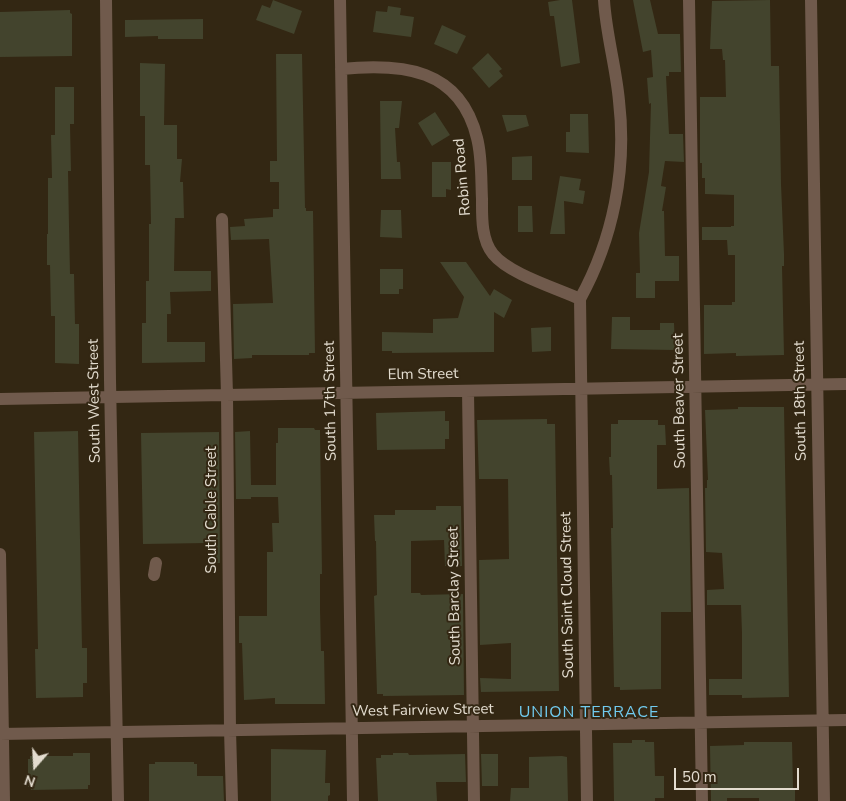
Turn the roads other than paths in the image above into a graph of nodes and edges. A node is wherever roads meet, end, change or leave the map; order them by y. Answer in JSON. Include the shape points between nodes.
{"nodes":[{"id":1,"x":106,"y":0,"type":"edge"},
{"id":2,"x":340,"y":0,"type":"edge"},
{"id":3,"x":604,"y":0,"type":"edge"},
{"id":4,"x":689,"y":0,"type":"edge"},
{"id":5,"x":811,"y":0,"type":"edge"},
{"id":6,"x":341,"y":69,"type":"junction"},
{"id":7,"x":222,"y":219,"type":"dead end"},
{"id":8,"x":580,"y":299,"type":"junction"},
{"id":9,"x":846,"y":384,"type":"edge"},
{"id":10,"x":817,"y":385,"type":"junction"},
{"id":11,"x":696,"y":387,"type":"junction"},
{"id":12,"x":581,"y":389,"type":"junction"},
{"id":13,"x":468,"y":391,"type":"junction"},
{"id":14,"x":348,"y":393,"type":"junction"},
{"id":15,"x":227,"y":395,"type":"junction"},
{"id":16,"x":111,"y":397,"type":"junction"},
{"id":17,"x":0,"y":399,"type":"edge"},
{"id":18,"x":0,"y":554,"type":"edge"},
{"id":19,"x":822,"y":720,"type":"junction"},
{"id":20,"x":846,"y":720,"type":"edge"},
{"id":21,"x":701,"y":722,"type":"junction"},
{"id":22,"x":586,"y":724,"type":"junction"},
{"id":23,"x":473,"y":726,"type":"junction"},
{"id":24,"x":352,"y":728,"type":"junction"},
{"id":25,"x":230,"y":730,"type":"junction"},
{"id":26,"x":117,"y":732,"type":"junction"},
{"id":27,"x":2,"y":734,"type":"edge"},
{"id":28,"x":4,"y":801,"type":"edge"},
{"id":29,"x":118,"y":801,"type":"edge"},
{"id":30,"x":232,"y":801,"type":"edge"},
{"id":31,"x":353,"y":801,"type":"edge"},
{"id":32,"x":474,"y":801,"type":"edge"},
{"id":33,"x":587,"y":801,"type":"edge"},
{"id":34,"x":702,"y":801,"type":"edge"},
{"id":35,"x":824,"y":801,"type":"edge"}],
"edges":[{"from":1,"to":16,"type":"street","name":"South West Street"},
{"from":2,"to":6,"type":"street","name":"South 17th Street"},
{"from":3,"to":8,"type":"street","via":[[620,103],[620,170],[613,216],[604,247]]},
{"from":4,"to":11,"type":"street","name":"South Beaver Street"},
{"from":5,"to":10,"type":"street","name":"South 18th Street"},
{"from":6,"to":8,"type":"street","name":"Robin Road","via":[[371,66],[404,68],[425,73],[455,93],[473,123],[478,140],[483,225],[493,254],[522,274]]},
{"from":6,"to":14,"type":"street","name":"South 17th Street"},
{"from":7,"to":15,"type":"street","name":"South Cable Street"},
{"from":8,"to":12,"type":"street","name":"South Saint Cloud Street"},
{"from":9,"to":10,"type":"street","name":"Elm Street"},
{"from":10,"to":11,"type":"street","name":"Elm Street"},
{"from":10,"to":19,"type":"street","name":"South 18th Street"},
{"from":11,"to":12,"type":"street","name":"Elm Street"},
{"from":11,"to":21,"type":"street","name":"South Beaver Street"},
{"from":12,"to":13,"type":"street","name":"Elm Street"},
{"from":12,"to":22,"type":"street","name":"South Saint Cloud Street"},
{"from":13,"to":14,"type":"street","name":"Elm Street"},
{"from":13,"to":23,"type":"street","name":"South Barclay Street"},
{"from":14,"to":15,"type":"street","name":"Elm Street"},
{"from":14,"to":24,"type":"street","name":"South 17th Street"},
{"from":15,"to":16,"type":"street","name":"Elm Street"},
{"from":15,"to":25,"type":"street","name":"South Cable Street"},
{"from":16,"to":17,"type":"street","name":"Elm Street"},
{"from":16,"to":26,"type":"street","name":"South West Street"},
{"from":18,"to":27,"type":"street"},
{"from":19,"to":20,"type":"street","name":"West Fairview Street"},
{"from":19,"to":21,"type":"street","name":"West Fairview Street"},
{"from":19,"to":35,"type":"street","name":"South 18th Street"},
{"from":21,"to":22,"type":"street","name":"West Fairview Street"},
{"from":21,"to":34,"type":"street","name":"South Beaver Street"},
{"from":22,"to":23,"type":"street","name":"West Fairview Street"},
{"from":22,"to":33,"type":"street","name":"South Saint Cloud Street"},
{"from":23,"to":24,"type":"street","name":"West Fairview Street"},
{"from":23,"to":32,"type":"street","name":"South Barclay Street"},
{"from":24,"to":25,"type":"street","name":"West Fairview Street"},
{"from":24,"to":31,"type":"street","name":"South 17th Street"},
{"from":25,"to":26,"type":"street","name":"West Fairview Street"},
{"from":25,"to":30,"type":"street","name":"South Cable Street"},
{"from":26,"to":27,"type":"street","name":"West Fairview Street"},
{"from":26,"to":29,"type":"street","name":"South West Street"},
{"from":27,"to":28,"type":"street"}]}
